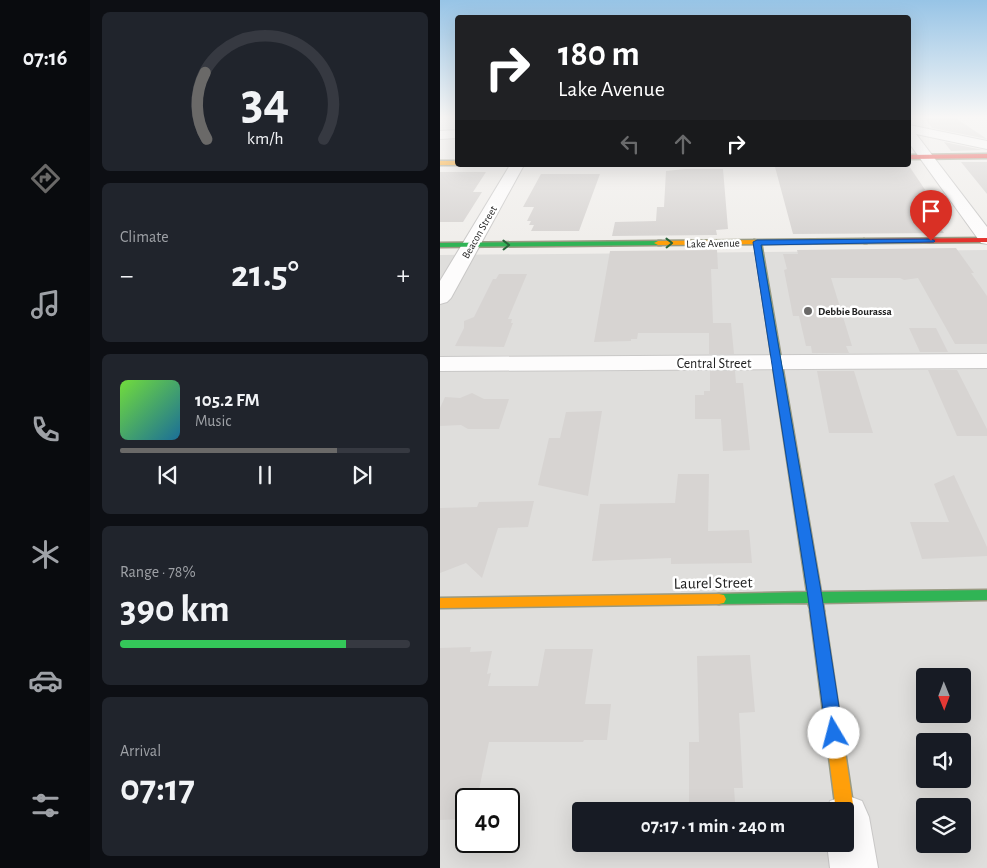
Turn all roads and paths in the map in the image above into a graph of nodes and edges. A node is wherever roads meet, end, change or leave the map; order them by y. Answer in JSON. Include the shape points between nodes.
{"nodes":[{"id":1,"x":927,"y":157,"type":"edge"},
{"id":2,"x":440,"y":163,"type":"edge"},
{"id":3,"x":455,"y":163,"type":"edge"},
{"id":4,"x":516,"y":167,"type":"edge"},
{"id":5,"x":987,"y":240,"type":"edge"},
{"id":6,"x":757,"y":242,"type":"junction"},
{"id":7,"x":440,"y":245,"type":"edge"},
{"id":8,"x":471,"y":245,"type":"junction"},
{"id":9,"x":440,"y":298,"type":"edge"},
{"id":10,"x":987,"y":362,"type":"edge"},
{"id":11,"x":776,"y":363,"type":"junction"},
{"id":12,"x":440,"y":364,"type":"edge"},
{"id":13,"x":987,"y":595,"type":"edge"},
{"id":14,"x":815,"y":597,"type":"junction"},
{"id":15,"x":440,"y":603,"type":"edge"},
{"id":16,"x":844,"y":802,"type":"edge"},
{"id":17,"x":851,"y":852,"type":"edge"},
{"id":18,"x":854,"y":868,"type":"edge"}],
"edges":[{"from":1,"to":5,"type":"street"},
{"from":2,"to":3,"type":"street"},
{"from":4,"to":8,"type":"street","name":"Beacon Street"},
{"from":5,"to":6,"type":"street","name":"Lake Avenue"},
{"from":8,"to":6,"type":"street","name":"Lake Avenue","one_way":true},
{"from":6,"to":11,"type":"street"},
{"from":7,"to":8,"type":"street","name":"Lake Avenue"},
{"from":8,"to":9,"type":"street","name":"Beacon Street"},
{"from":10,"to":11,"type":"street","name":"Central Street"},
{"from":11,"to":12,"type":"street","name":"Central Street"},
{"from":11,"to":14,"type":"street"},
{"from":13,"to":14,"type":"street","name":"Laurel Street"},
{"from":14,"to":15,"type":"street","name":"Laurel Street"},
{"from":14,"to":16,"type":"street"},
{"from":17,"to":18,"type":"street"}]}
